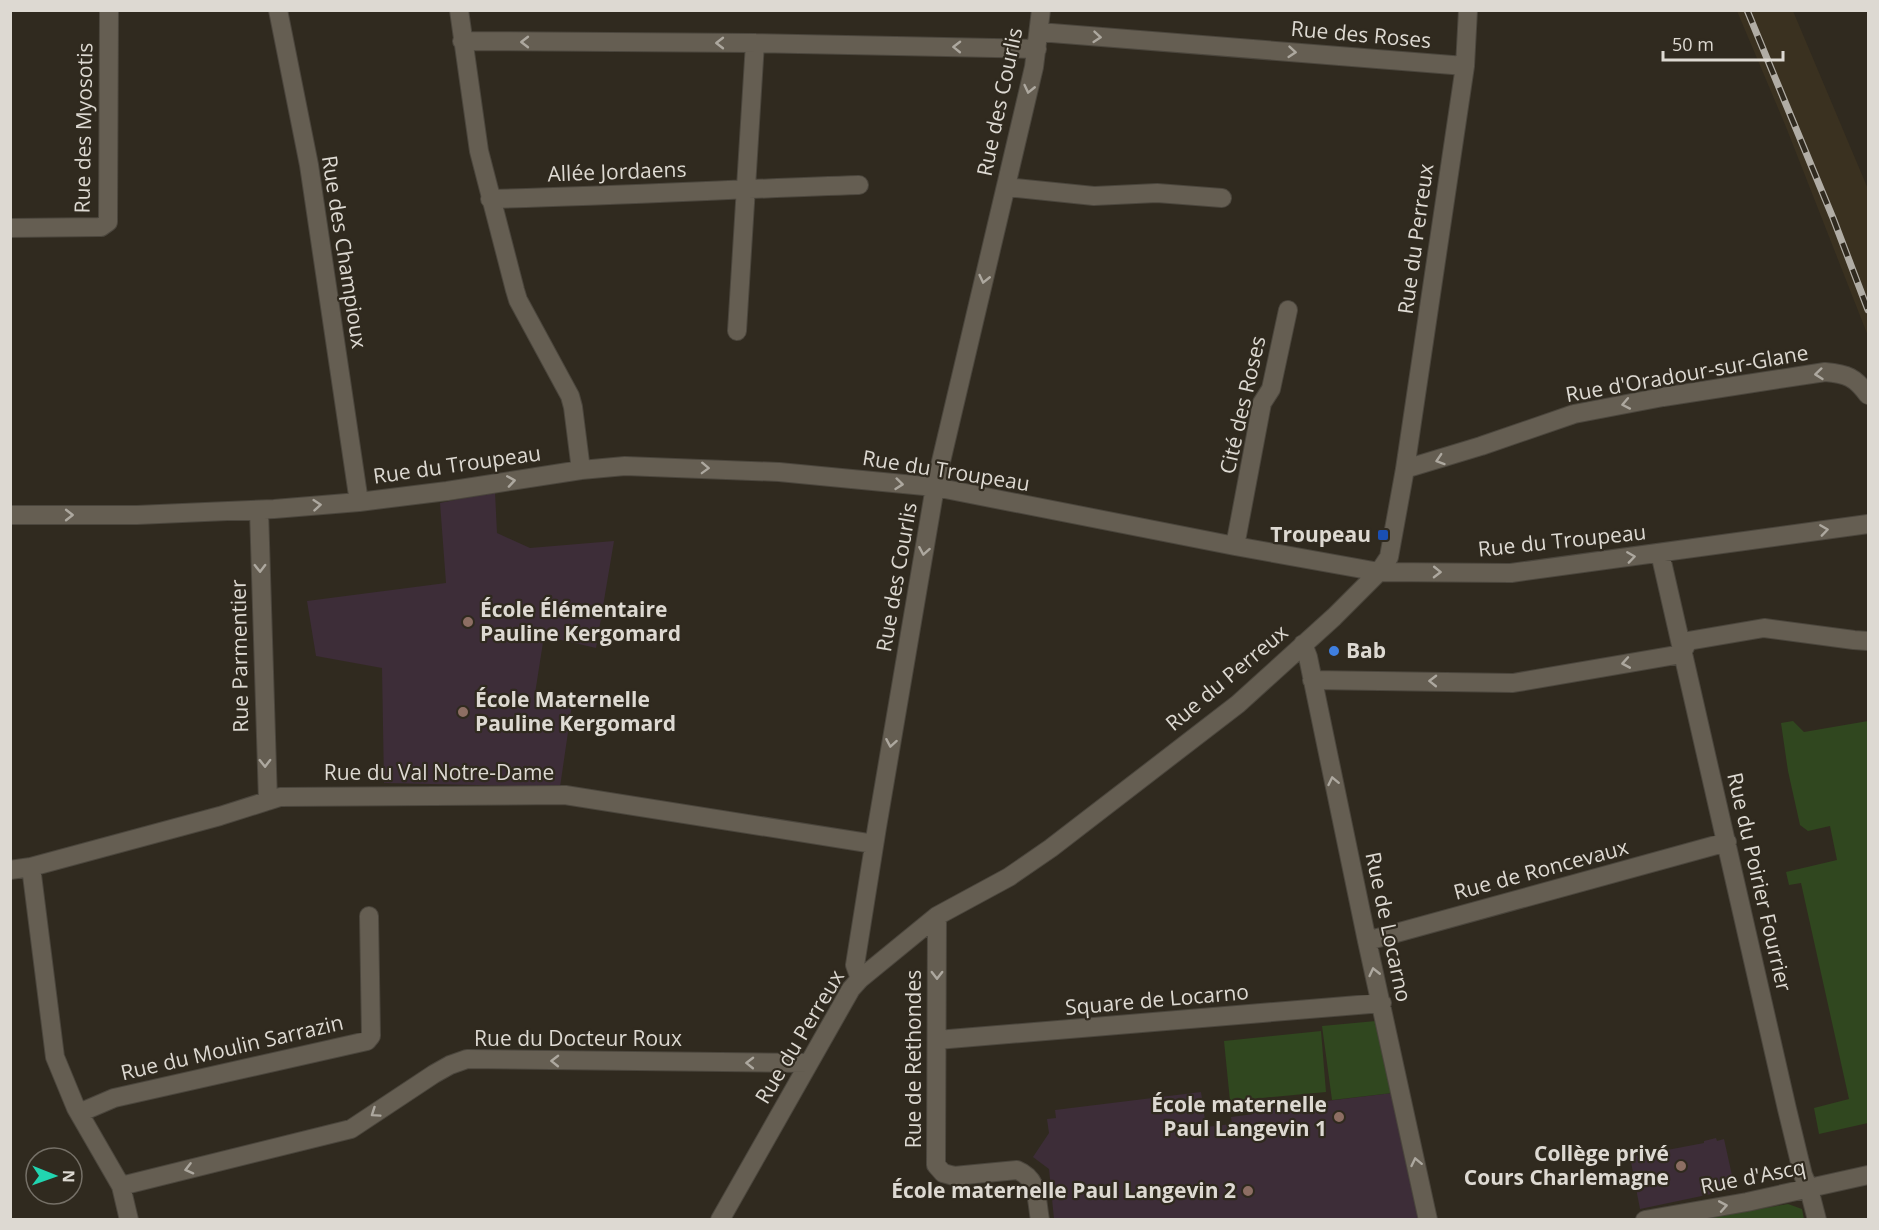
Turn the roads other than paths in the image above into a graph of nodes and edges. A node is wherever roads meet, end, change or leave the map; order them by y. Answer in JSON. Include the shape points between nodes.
{"nodes":[{"id":1,"x":109,"y":10,"type":"edge"},
{"id":2,"x":278,"y":10,"type":"edge"},
{"id":3,"x":459,"y":10,"type":"edge"},
{"id":4,"x":1041,"y":10,"type":"edge"},
{"id":5,"x":1468,"y":10,"type":"edge"},
{"id":6,"x":462,"y":41,"type":"junction"},
{"id":7,"x":1038,"y":41,"type":"junction"},
{"id":8,"x":755,"y":43,"type":"junction"},
{"id":9,"x":1465,"y":66,"type":"junction"},
{"id":10,"x":859,"y":185,"type":"dead end"},
{"id":11,"x":1006,"y":187,"type":"junction"},
{"id":12,"x":745,"y":189,"type":"junction"},
{"id":13,"x":1222,"y":198,"type":"dead end"},
{"id":14,"x":490,"y":199,"type":"junction"},
{"id":15,"x":10,"y":228,"type":"edge"},
{"id":16,"x":1288,"y":310,"type":"dead end"},
{"id":17,"x":737,"y":331,"type":"dead end"},
{"id":18,"x":1869,"y":395,"type":"edge"},
{"id":19,"x":1405,"y":469,"type":"junction"},
{"id":20,"x":581,"y":470,"type":"junction"},
{"id":21,"x":935,"y":487,"type":"junction"},
{"id":22,"x":359,"y":502,"type":"junction"},
{"id":23,"x":259,"y":510,"type":"junction"},
{"id":24,"x":10,"y":515,"type":"edge"},
{"id":25,"x":1869,"y":524,"type":"edge"},
{"id":26,"x":1235,"y":546,"type":"junction"},
{"id":27,"x":1660,"y":553,"type":"junction"},
{"id":28,"x":1378,"y":572,"type":"junction"},
{"id":29,"x":1869,"y":640,"type":"edge"},
{"id":30,"x":1303,"y":644,"type":"junction"},
{"id":31,"x":1683,"y":651,"type":"junction"},
{"id":32,"x":1312,"y":680,"type":"junction"},
{"id":33,"x":268,"y":801,"type":"junction"},
{"id":34,"x":1726,"y":842,"type":"junction"},
{"id":35,"x":874,"y":843,"type":"junction"},
{"id":36,"x":31,"y":867,"type":"junction"},
{"id":37,"x":10,"y":870,"type":"edge"},
{"id":38,"x":369,"y":916,"type":"dead end"},
{"id":39,"x":937,"y":916,"type":"junction"},
{"id":40,"x":1367,"y":941,"type":"junction"},
{"id":41,"x":860,"y":979,"type":"junction"},
{"id":42,"x":1382,"y":1004,"type":"junction"},
{"id":43,"x":937,"y":1040,"type":"junction"},
{"id":44,"x":808,"y":1064,"type":"junction"},
{"id":45,"x":85,"y":1111,"type":"junction"},
{"id":46,"x":1869,"y":1175,"type":"edge"},
{"id":47,"x":121,"y":1186,"type":"junction"},
{"id":48,"x":1809,"y":1189,"type":"junction"},
{"id":49,"x":129,"y":1220,"type":"edge"},
{"id":50,"x":720,"y":1220,"type":"edge"},
{"id":51,"x":1040,"y":1220,"type":"edge"},
{"id":52,"x":1428,"y":1220,"type":"edge"},
{"id":53,"x":1645,"y":1220,"type":"edge"},
{"id":54,"x":1817,"y":1220,"type":"edge"}],
"edges":[{"from":1,"to":15,"type":"street","name":"Rue des Myosotis","via":[[108,222],[101,227]]},
{"from":2,"to":22,"type":"street","name":"Rue des Champioux","via":[[309,165]]},
{"from":3,"to":6,"type":"street"},
{"from":4,"to":7,"type":"street","name":"Rue des Courlis"},
{"from":5,"to":9,"type":"street","name":"Rue du Perreux"},
{"from":8,"to":6,"type":"street","one_way":true},
{"from":6,"to":14,"type":"street"},
{"from":7,"to":8,"type":"street","one_way":true},
{"from":7,"to":9,"type":"street","name":"Rue des Roses","one_way":true},
{"from":7,"to":11,"type":"street","name":"Rue des Courlis","one_way":true},
{"from":8,"to":12,"type":"street"},
{"from":9,"to":19,"type":"street","name":"Rue du Perreux"},
{"from":10,"to":12,"type":"street","name":"Allée Jordaens"},
{"from":11,"to":13,"type":"street","via":[[1094,196],[1157,193]]},
{"from":11,"to":21,"type":"street","name":"Rue des Courlis","one_way":true},
{"from":12,"to":14,"type":"street","name":"Allée Jordaens"},
{"from":12,"to":17,"type":"street"},
{"from":14,"to":20,"type":"street","via":[[518,300],[570,396]]},
{"from":16,"to":26,"type":"street","name":"Cité des Roses","via":[[1271,389],[1262,403]]},
{"from":18,"to":19,"type":"street","name":"Rue d'Oradour-sur-Glane","one_way":true,"via":[[1850,376],[1825,372],[1663,397],[1574,414]]},
{"from":19,"to":28,"type":"street","name":"Rue du Perreux","via":[[1389,557]]},
{"from":20,"to":21,"type":"street","name":"Rue du Troupeau","one_way":true,"via":[[625,466],[706,468]]},
{"from":22,"to":20,"type":"street","name":"Rue du Troupeau","one_way":true},
{"from":21,"to":26,"type":"street","name":"Rue du Troupeau"},
{"from":21,"to":35,"type":"street","name":"Rue des Courlis","one_way":true},
{"from":23,"to":22,"type":"street","name":"Rue du Troupeau","one_way":true},
{"from":24,"to":23,"type":"street","name":"Rue du Troupeau","one_way":true},
{"from":23,"to":33,"type":"street","name":"Rue Parmentier","one_way":true},
{"from":27,"to":25,"type":"street","name":"Rue du Troupeau","one_way":true},
{"from":26,"to":28,"type":"street","name":"Rue du Troupeau"},
{"from":28,"to":27,"type":"street","name":"Rue du Troupeau","one_way":true,"via":[[1511,573]]},
{"from":27,"to":31,"type":"street","name":"Rue du Poirier Fourrier"},
{"from":28,"to":30,"type":"street","name":"Rue du Perreux"},
{"from":29,"to":31,"type":"street","via":[[1764,628],[1688,641]]},
{"from":30,"to":32,"type":"street","name":"Rue de Locarno"},
{"from":30,"to":39,"type":"street","name":"Rue du Perreux","via":[[1238,704],[1051,848],[1009,877]]},
{"from":31,"to":32,"type":"street","one_way":true,"via":[[1513,683]]},
{"from":31,"to":34,"type":"street","name":"Rue du Poirier Fourrier"},
{"from":40,"to":32,"type":"street","name":"Rue de Locarno","one_way":true},
{"from":33,"to":35,"type":"street","name":"Rue du Val Notre-Dame","via":[[280,797],[565,795]]},
{"from":33,"to":36,"type":"street","name":"Rue du Val Notre-Dame"},
{"from":34,"to":40,"type":"street","name":"Rue de Roncevaux"},
{"from":34,"to":48,"type":"street","name":"Rue du Poirier Fourrier"},
{"from":35,"to":41,"type":"street","name":"Rue des Courlis","via":[[855,965]]},
{"from":36,"to":37,"type":"street","name":"Rue du Val Notre-Dame"},
{"from":36,"to":45,"type":"street","via":[[54,1057]]},
{"from":38,"to":45,"type":"street","name":"Rue du Moulin Sarrazin","via":[[371,1036],[367,1041],[114,1098]]},
{"from":39,"to":41,"type":"street","name":"Rue du Perreux"},
{"from":39,"to":43,"type":"street","name":"Rue de Rethondes","one_way":true},
{"from":42,"to":40,"type":"street","name":"Rue de Locarno","one_way":true},
{"from":41,"to":44,"type":"street","name":"Rue du Perreux"},
{"from":42,"to":43,"type":"street","name":"Square de Locarno"},
{"from":52,"to":42,"type":"street","name":"Rue de Locarno","one_way":true},
{"from":43,"to":51,"type":"street","name":"Rue de Rethondes","via":[[936,1165],[943,1173],[954,1176],[1017,1170],[1026,1174],[1034,1182]]},
{"from":44,"to":47,"type":"street","name":"Rue du Docteur Roux","one_way":true,"via":[[467,1059],[434,1074],[351,1129]]},
{"from":44,"to":50,"type":"street","name":"Rue du Perreux"},
{"from":45,"to":47,"type":"street"},
{"from":46,"to":48,"type":"street","name":"Rue d'Ascq"},
{"from":47,"to":49,"type":"street"},
{"from":53,"to":48,"type":"street","name":"Rue d'Ascq","one_way":true},
{"from":48,"to":54,"type":"street","name":"Rue du Poirier Fourrier"}]}
